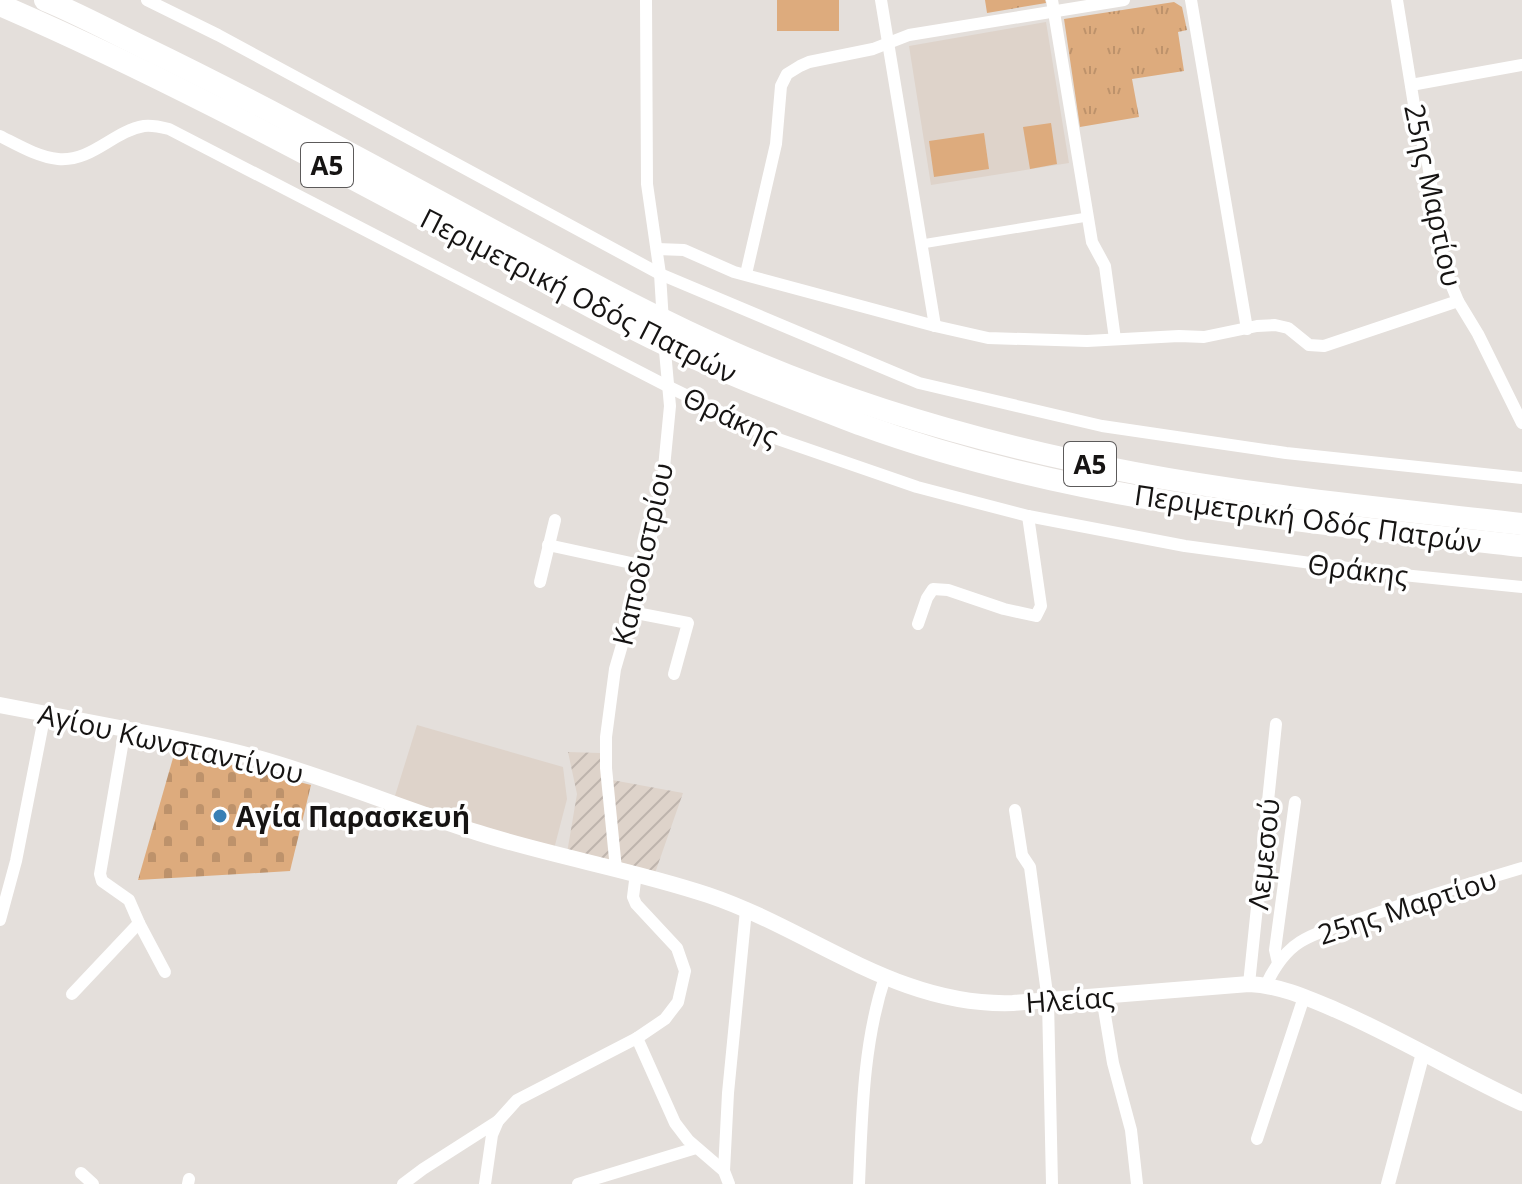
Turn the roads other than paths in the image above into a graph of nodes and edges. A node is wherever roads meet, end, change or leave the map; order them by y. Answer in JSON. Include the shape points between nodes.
{"nodes":[{"id":1,"x":45,"y":0,"type":"edge"},
{"id":2,"x":147,"y":0,"type":"edge"},
{"id":3,"x":646,"y":0,"type":"edge"},
{"id":4,"x":881,"y":0,"type":"edge"},
{"id":5,"x":1124,"y":0,"type":"edge"},
{"id":6,"x":1191,"y":0,"type":"edge"},
{"id":7,"x":1397,"y":0,"type":"edge"},
{"id":8,"x":0,"y":5,"type":"edge"},
{"id":9,"x":1053,"y":6,"type":"edge"},
{"id":10,"x":889,"y":44,"type":"junction"},
{"id":11,"x":1522,"y":65,"type":"edge"},
{"id":12,"x":1411,"y":85,"type":"junction"},
{"id":13,"x":0,"y":136,"type":"edge"},
{"id":14,"x":1087,"y":217,"type":"junction"},
{"id":15,"x":922,"y":244,"type":"junction"},
{"id":16,"x":657,"y":249,"type":"junction"},
{"id":17,"x":660,"y":274,"type":"junction"},
{"id":18,"x":746,"y":274,"type":"junction"},
{"id":19,"x":1458,"y":301,"type":"junction"},
{"id":20,"x":935,"y":326,"type":"junction"},
{"id":21,"x":1247,"y":329,"type":"junction"},
{"id":22,"x":1115,"y":339,"type":"junction"},
{"id":23,"x":669,"y":387,"type":"junction"},
{"id":24,"x":1522,"y":423,"type":"edge"},
{"id":25,"x":1522,"y":478,"type":"edge"},
{"id":26,"x":1028,"y":516,"type":"junction"},
{"id":27,"x":555,"y":520,"type":"dead end"},
{"id":28,"x":1522,"y":524,"type":"edge"},
{"id":29,"x":548,"y":545,"type":"junction"},
{"id":30,"x":1522,"y":546,"type":"edge"},
{"id":31,"x":645,"y":566,"type":"junction"},
{"id":32,"x":540,"y":582,"type":"dead end"},
{"id":33,"x":1522,"y":587,"type":"edge"},
{"id":34,"x":631,"y":612,"type":"junction"},
{"id":35,"x":918,"y":624,"type":"dead end"},
{"id":36,"x":674,"y":674,"type":"dead end"},
{"id":37,"x":0,"y":705,"type":"edge"},
{"id":38,"x":45,"y":713,"type":"junction"},
{"id":39,"x":1276,"y":724,"type":"dead end"},
{"id":40,"x":125,"y":729,"type":"junction"},
{"id":41,"x":1295,"y":802,"type":"dead end"},
{"id":42,"x":1015,"y":810,"type":"dead end"},
{"id":43,"x":1522,"y":868,"type":"edge"},
{"id":44,"x":616,"y":869,"type":"junction"},
{"id":45,"x":636,"y":873,"type":"junction"},
{"id":46,"x":746,"y":910,"type":"junction"},
{"id":47,"x":0,"y":920,"type":"edge"},
{"id":48,"x":139,"y":923,"type":"junction"},
{"id":49,"x":1278,"y":963,"type":"junction"},
{"id":50,"x":165,"y":972,"type":"dead end"},
{"id":51,"x":885,"y":977,"type":"junction"},
{"id":52,"x":1249,"y":984,"type":"junction"},
{"id":53,"x":1266,"y":985,"type":"junction"},
{"id":54,"x":72,"y":994,"type":"dead end"},
{"id":55,"x":1102,"y":997,"type":"junction"},
{"id":56,"x":1304,"y":997,"type":"junction"},
{"id":57,"x":1048,"y":1001,"type":"junction"},
{"id":58,"x":637,"y":1038,"type":"junction"},
{"id":59,"x":1423,"y":1053,"type":"junction"},
{"id":60,"x":1522,"y":1103,"type":"edge"},
{"id":61,"x":498,"y":1121,"type":"junction"},
{"id":62,"x":1257,"y":1139,"type":"dead end"},
{"id":63,"x":696,"y":1148,"type":"junction"},
{"id":64,"x":81,"y":1173,"type":"dead end"},
{"id":65,"x":727,"y":1178,"type":"edge"},
{"id":66,"x":93,"y":1184,"type":"edge"},
{"id":67,"x":403,"y":1184,"type":"edge"},
{"id":68,"x":485,"y":1184,"type":"edge"},
{"id":69,"x":578,"y":1184,"type":"edge"},
{"id":70,"x":859,"y":1184,"type":"edge"},
{"id":71,"x":1052,"y":1184,"type":"edge"},
{"id":72,"x":1137,"y":1184,"type":"edge"},
{"id":73,"x":1388,"y":1184,"type":"edge"}],
"edges":[{"from":1,"to":28,"type":"highway","name":"Περιμετρική Οδός Πατρών","number":"Α5","via":[[189,70],[644,312],[735,354],[875,406],[1013,447],[1138,474]]},
{"from":2,"to":17,"type":"street"},
{"from":3,"to":16,"type":"street","name":"Καποδιστρίου","via":[[647,184]]},
{"from":4,"to":10,"type":"street"},
{"from":5,"to":9,"type":"street"},
{"from":6,"to":21,"type":"street"},
{"from":7,"to":12,"type":"street","name":"25ης Μαρτίου"},
{"from":8,"to":30,"type":"highway","name":"Περιμετρική Οδός Πατρών","number":"Α5","via":[[263,132],[648,336],[865,426],[993,466],[1134,496]]},
{"from":9,"to":10,"type":"street","via":[[909,35]]},
{"from":9,"to":14,"type":"street"},
{"from":10,"to":15,"type":"street"},
{"from":10,"to":18,"type":"street","via":[[809,62],[784,79],[776,144]]},
{"from":11,"to":12,"type":"street"},
{"from":12,"to":19,"type":"street","name":"25ης Μαρτίου","via":[[1440,252]]},
{"from":13,"to":23,"type":"street","name":"Θράκης","via":[[58,159],[83,157],[132,129],[169,129]]},
{"from":14,"to":15,"type":"street"},
{"from":14,"to":22,"type":"street","via":[[1093,245],[1105,266]]},
{"from":15,"to":20,"type":"street"},
{"from":16,"to":17,"type":"street","name":"Καποδιστρίου"},
{"from":16,"to":18,"type":"street","via":[[684,250]]},
{"from":17,"to":23,"type":"street","name":"Καποδιστρίου"},
{"from":17,"to":25,"type":"street","via":[[919,383],[1041,412],[1286,453]]},
{"from":18,"to":20,"type":"street"},
{"from":19,"to":21,"type":"street","via":[[1324,346],[1302,342],[1282,326]]},
{"from":19,"to":24,"type":"street","name":"25ης Μαρτίου"},
{"from":20,"to":22,"type":"street","via":[[988,338]]},
{"from":21,"to":22,"type":"street","via":[[1204,337]]},
{"from":23,"to":26,"type":"street","name":"Θράκης","via":[[772,437],[917,487]]},
{"from":23,"to":31,"type":"street","name":"Καποδιστρίου","via":[[663,478]]},
{"from":26,"to":33,"type":"street","name":"Θράκης","via":[[1185,546]]},
{"from":26,"to":35,"type":"street","via":[[1041,606],[1036,616],[937,588],[930,592]]},
{"from":27,"to":29,"type":"street"},
{"from":29,"to":31,"type":"street"},
{"from":29,"to":32,"type":"street"},
{"from":31,"to":34,"type":"street","name":"Καποδιστρίου"},
{"from":34,"to":36,"type":"street","via":[[688,623]]},
{"from":34,"to":44,"type":"street","name":"Καποδιστρίου","via":[[615,669],[606,737]]},
{"from":37,"to":38,"type":"main road","name":"Αγίου Κωνσταντίνου"},
{"from":38,"to":40,"type":"main road","name":"Αγίου Κωνσταντίνου"},
{"from":38,"to":47,"type":"street"},
{"from":39,"to":52,"type":"street","name":"Λεμεσού"},
{"from":40,"to":44,"type":"main road","name":"Αγίου Κωνσταντίνου","via":[[263,760],[480,833]]},
{"from":40,"to":48,"type":"street","via":[[100,874],[129,900]]},
{"from":41,"to":49,"type":"street","via":[[1275,950]]},
{"from":42,"to":57,"type":"street","via":[[1022,855],[1030,867]]},
{"from":43,"to":49,"type":"street","name":"25ης Μαρτίου","via":[[1322,932]]},
{"from":44,"to":45,"type":"main road","name":"Ηλείας"},
{"from":45,"to":46,"type":"main road","name":"Ηλείας"},
{"from":45,"to":58,"type":"street","via":[[636,904],[677,948],[685,971],[678,1002],[665,1019]]},
{"from":46,"to":51,"type":"main road","name":"Ηλείας"},
{"from":46,"to":65,"type":"street","via":[[728,1093]]},
{"from":48,"to":50,"type":"street"},
{"from":48,"to":54,"type":"street"},
{"from":49,"to":53,"type":"street","name":"25ης Μαρτίου"},
{"from":51,"to":57,"type":"main road","name":"Ηλείας","via":[[961,1001]]},
{"from":51,"to":70,"type":"street","via":[[872,1026]]},
{"from":52,"to":53,"type":"main road","name":"Ηλείας"},
{"from":52,"to":55,"type":"main road","name":"Ηλείας"},
{"from":53,"to":56,"type":"main road","name":"Ηλείας"},
{"from":55,"to":57,"type":"main road","name":"Ηλείας"},
{"from":55,"to":72,"type":"street","via":[[1131,1130]]},
{"from":56,"to":59,"type":"main road","name":"Ηλείας"},
{"from":56,"to":62,"type":"street"},
{"from":57,"to":71,"type":"street"},
{"from":58,"to":61,"type":"street","via":[[517,1100]]},
{"from":58,"to":63,"type":"street","via":[[675,1123]]},
{"from":59,"to":60,"type":"main road","name":"Ηλείας"},
{"from":59,"to":73,"type":"street"},
{"from":61,"to":67,"type":"street"},
{"from":61,"to":68,"type":"street"},
{"from":63,"to":65,"type":"street"},
{"from":63,"to":69,"type":"street"},
{"from":64,"to":66,"type":"street"}]}
